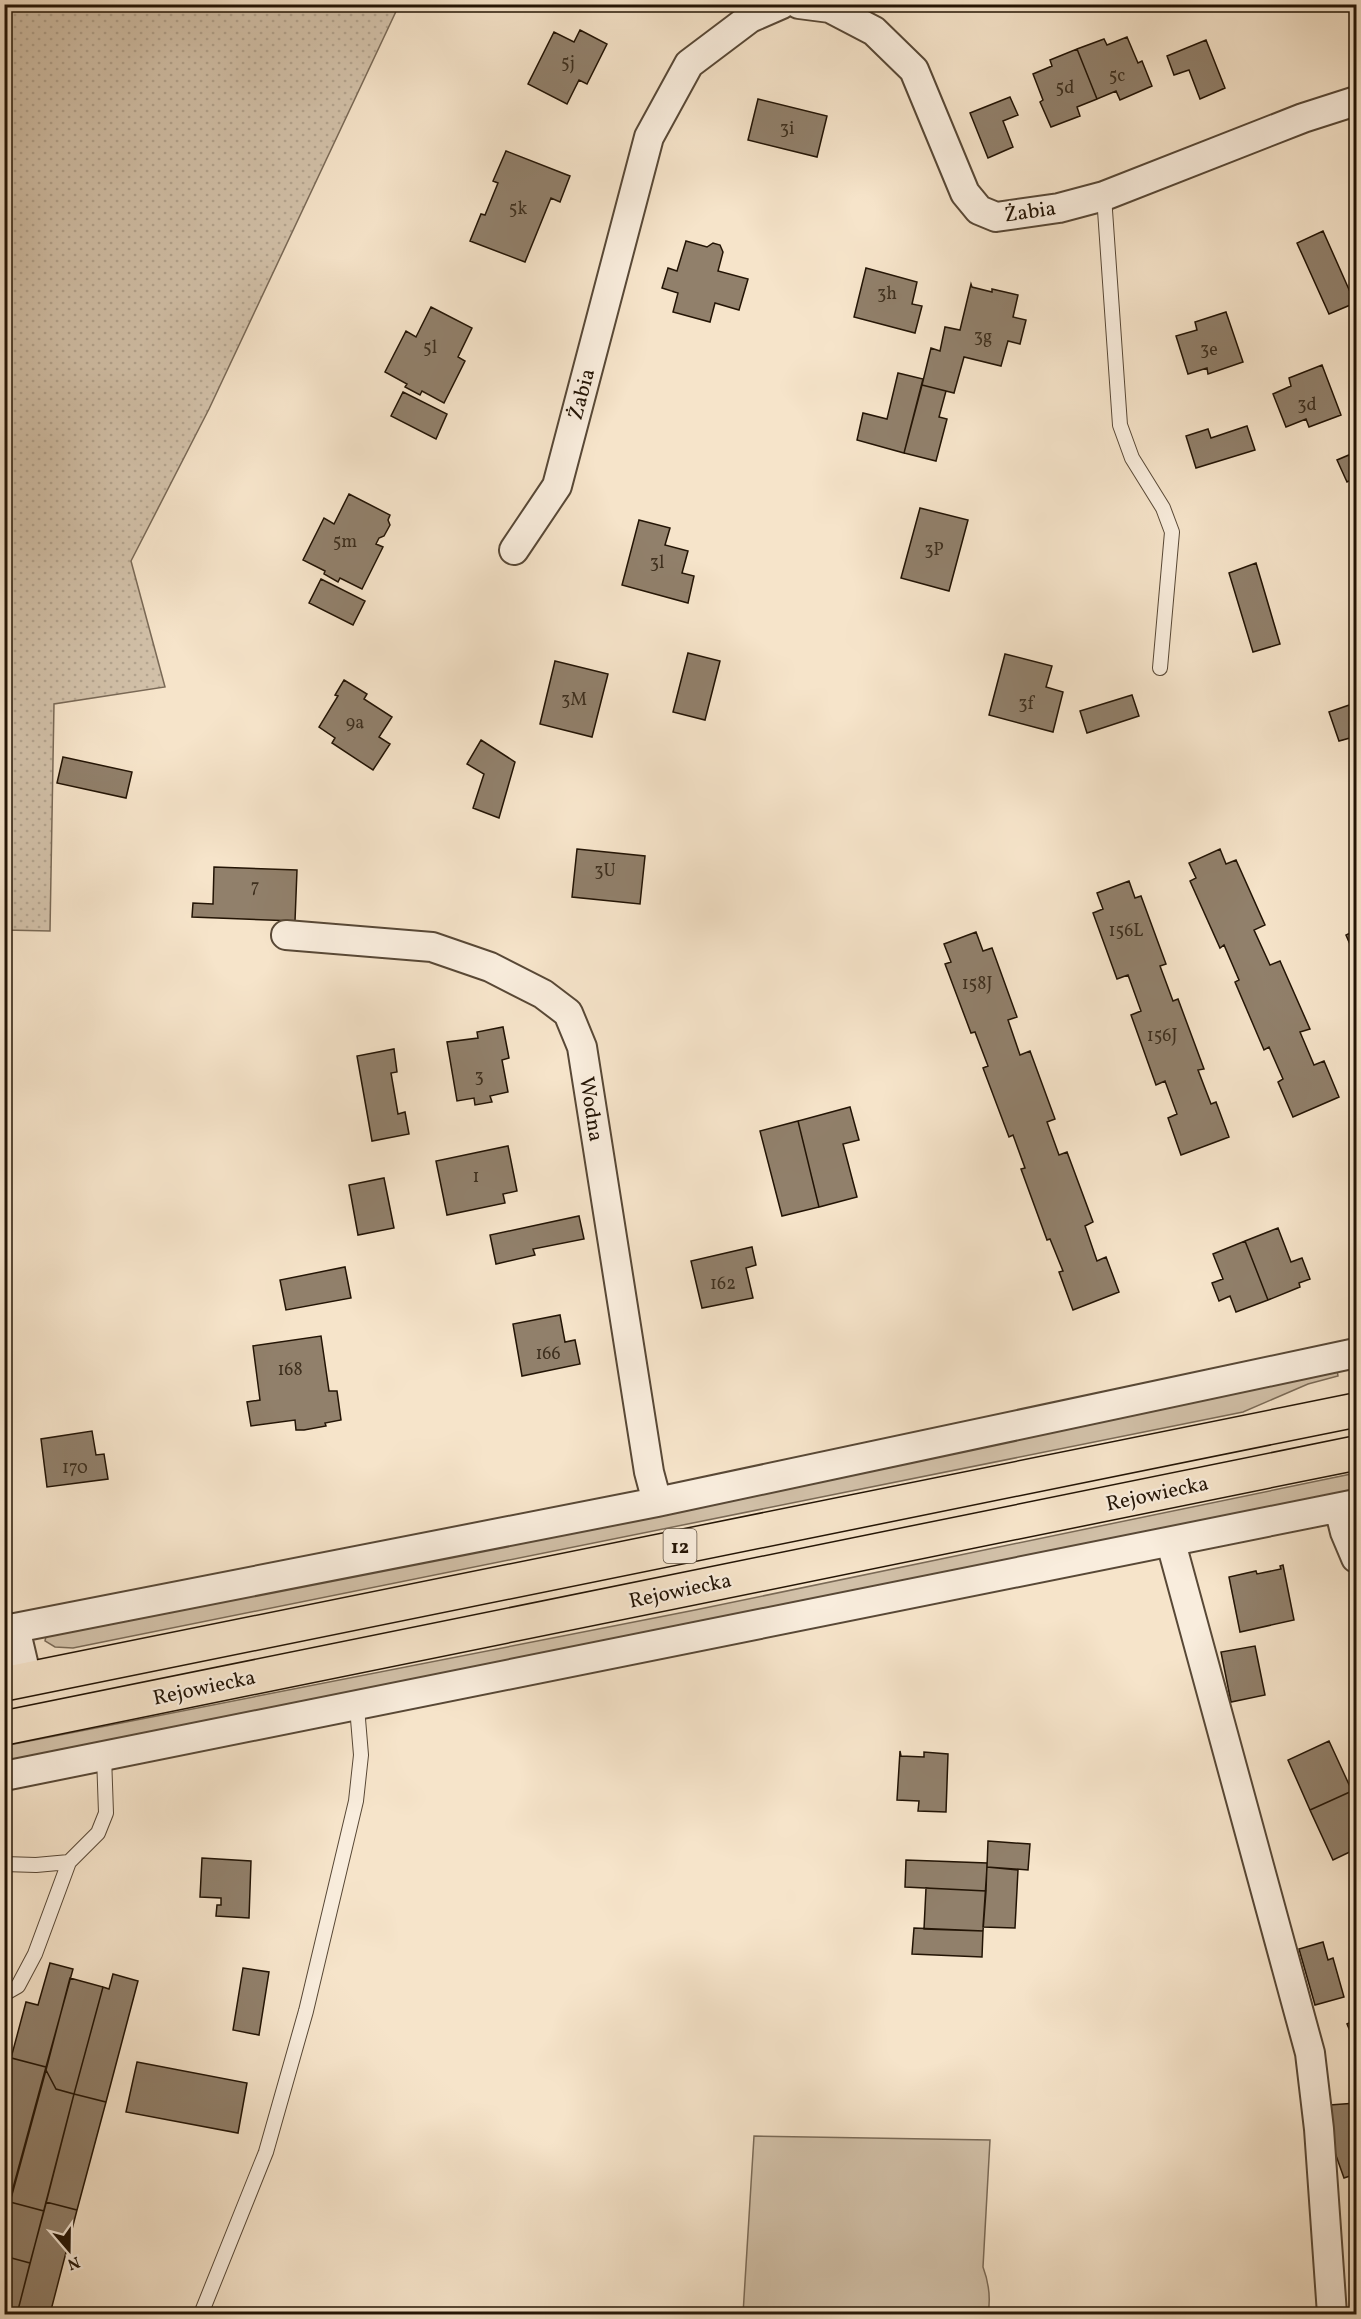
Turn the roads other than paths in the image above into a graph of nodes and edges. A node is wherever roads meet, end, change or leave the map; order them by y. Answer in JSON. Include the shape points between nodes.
{"nodes":[{"id":1,"x":782,"y":4,"type":"edge"},
{"id":2,"x":799,"y":4,"type":"edge"},
{"id":3,"x":1356,"y":101,"type":"edge"},
{"id":4,"x":1104,"y":196,"type":"junction"},
{"id":5,"x":514,"y":550,"type":"dead end"},
{"id":6,"x":1160,"y":668,"type":"dead end"},
{"id":7,"x":286,"y":935,"type":"dead end"},
{"id":8,"x":1356,"y":1353,"type":"edge"},
{"id":9,"x":1356,"y":1410,"type":"edge"},
{"id":10,"x":1356,"y":1453,"type":"edge"},
{"id":11,"x":657,"y":1502,"type":"junction"},
{"id":12,"x":1347,"y":1506,"type":"edge"},
{"id":13,"x":1171,"y":1543,"type":"junction"},
{"id":14,"x":1356,"y":1558,"type":"edge"},
{"id":15,"x":10,"y":1630,"type":"edge"},
{"id":16,"x":16,"y":1682,"type":"edge"},
{"id":17,"x":357,"y":1707,"type":"junction"},
{"id":18,"x":4,"y":1728,"type":"edge"},
{"id":19,"x":104,"y":1756,"type":"junction"},
{"id":20,"x":4,"y":1776,"type":"edge"},
{"id":21,"x":69,"y":1862,"type":"junction"},
{"id":22,"x":4,"y":1864,"type":"edge"},
{"id":23,"x":4,"y":1994,"type":"edge"},
{"id":24,"x":201,"y":2314,"type":"edge"},
{"id":25,"x":1332,"y":2314,"type":"edge"}],
"edges":[{"from":1,"to":5,"type":"street","name":"Żabia","via":[[750,18],[689,64],[649,137],[557,486]]},
{"from":2,"to":4,"type":"street","name":"Żabia","via":[[830,8],[874,31],[914,70],[965,193],[979,210],[996,217],[1059,208]]},
{"from":3,"to":4,"type":"street","name":"Żabia","via":[[1302,118]]},
{"from":4,"to":6,"type":"lane","via":[[1120,425],[1132,458],[1163,508],[1172,532]]},
{"from":7,"to":11,"type":"street","name":"Wodna","via":[[432,947],[490,967],[543,994],[568,1013],[582,1047],[649,1472]]},
{"from":8,"to":11,"type":"street"},
{"from":9,"to":16,"type":"highway","name":"Rejowiecka","number":"12"},
{"from":10,"to":18,"type":"highway","name":"Rejowiecka","number":"12"},
{"from":11,"to":15,"type":"street"},
{"from":12,"to":13,"type":"street"},
{"from":12,"to":14,"type":"street","via":[[1345,1532]]},
{"from":13,"to":17,"type":"street"},
{"from":13,"to":25,"type":"street","via":[[1310,2053]]},
{"from":15,"to":16,"type":"street"},
{"from":17,"to":19,"type":"street"},
{"from":17,"to":24,"type":"lane","via":[[361,1755],[356,1801],[306,2011],[266,2152]]},
{"from":19,"to":20,"type":"street"},
{"from":19,"to":21,"type":"lane","via":[[106,1813],[98,1833]]},
{"from":21,"to":22,"type":"lane"},
{"from":21,"to":23,"type":"lane","via":[[35,1954],[18,1986]]}]}
